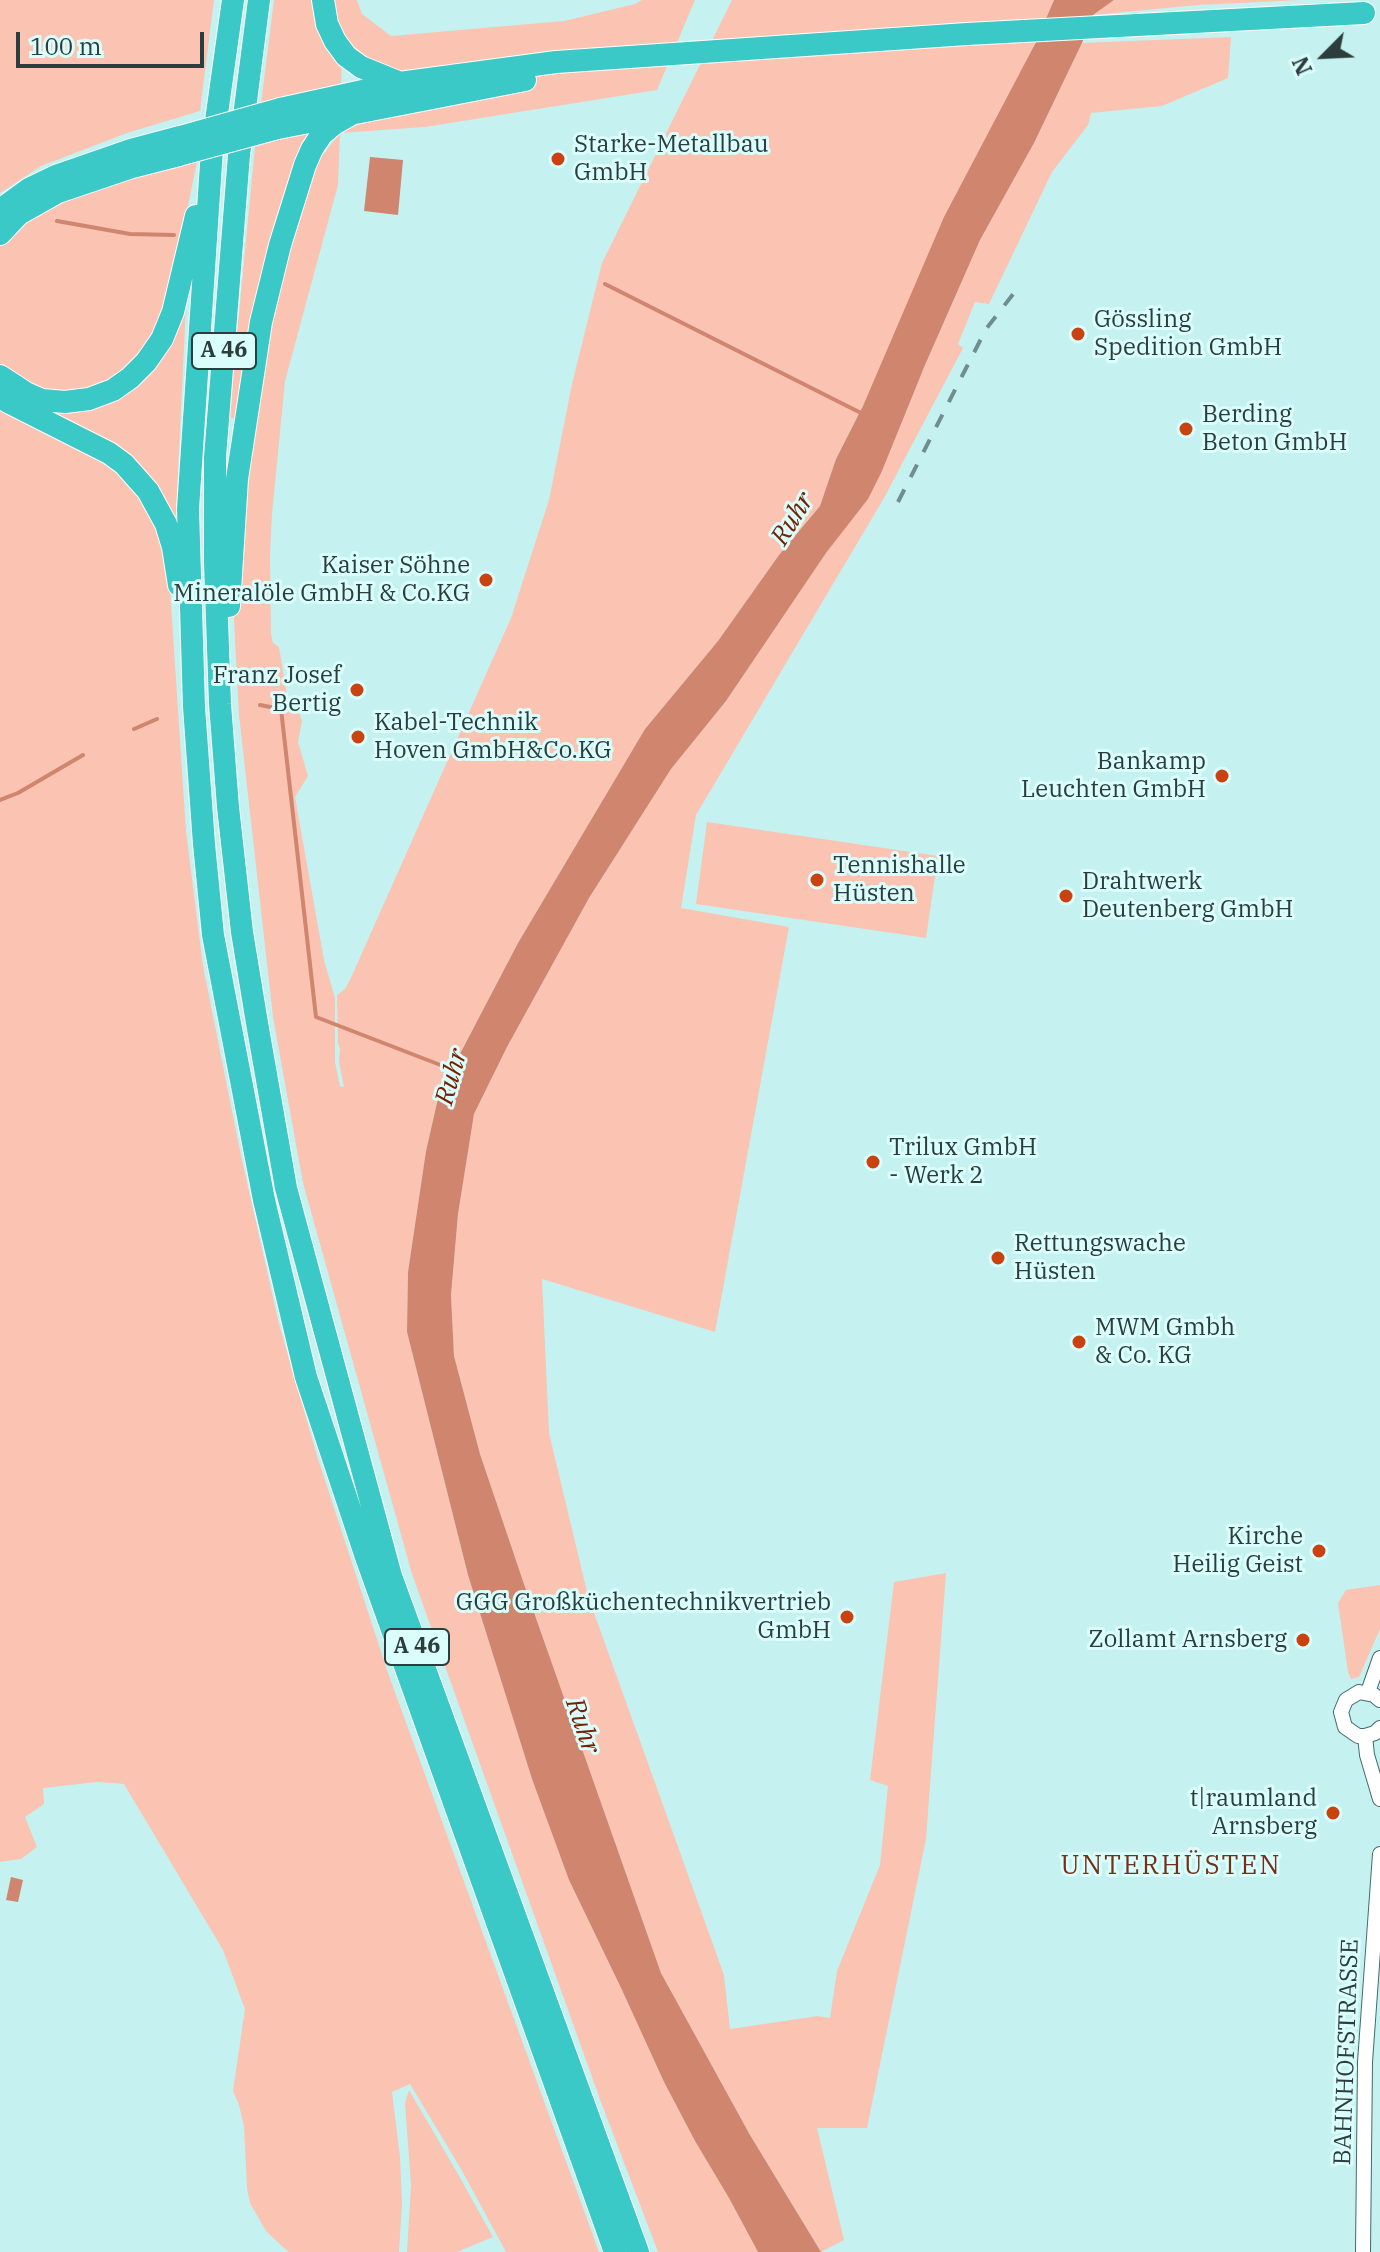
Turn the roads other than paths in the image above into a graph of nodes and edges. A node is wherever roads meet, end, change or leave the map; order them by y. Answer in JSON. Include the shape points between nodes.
{"nodes":[{"id":1,"x":233,"y":0,"type":"edge"},
{"id":2,"x":259,"y":0,"type":"edge"},
{"id":3,"x":323,"y":0,"type":"edge"},
{"id":4,"x":1363,"y":6,"type":"edge"},
{"id":5,"x":655,"y":56,"type":"junction"},
{"id":6,"x":399,"y":83,"type":"junction"},
{"id":7,"x":357,"y":111,"type":"junction"},
{"id":8,"x":279,"y":118,"type":"junction"},
{"id":9,"x":179,"y":146,"type":"junction"},
{"id":10,"x":212,"y":149,"type":"junction"},
{"id":11,"x":0,"y":210,"type":"edge"},
{"id":12,"x":0,"y":234,"type":"edge"},
{"id":13,"x":0,"y":376,"type":"edge"},
{"id":14,"x":0,"y":395,"type":"edge"},
{"id":15,"x":220,"y":704,"type":"junction"},
{"id":16,"x":194,"y":707,"type":"junction"},
{"id":17,"x":1380,"y":1658,"type":"edge"},
{"id":18,"x":1374,"y":1696,"type":"edge"},
{"id":19,"x":1380,"y":1728,"type":"edge"},
{"id":20,"x":1365,"y":1736,"type":"junction"},
{"id":21,"x":1380,"y":1799,"type":"edge"},
{"id":22,"x":1380,"y":1854,"type":"edge"},
{"id":23,"x":615,"y":2252,"type":"edge"},
{"id":24,"x":638,"y":2252,"type":"edge"},
{"id":25,"x":1363,"y":2252,"type":"edge"}],
"edges":[{"from":1,"to":10,"type":"highway","number":"A 46"},
{"from":2,"to":15,"type":"highway","number":"A 46","via":[[239,155],[215,457]]},
{"from":3,"to":6,"type":"highway","via":[[327,24],[346,56]]},
{"from":4,"to":5,"type":"highway"},
{"from":5,"to":6,"type":"highway","via":[[556,62]]},
{"from":5,"to":7,"type":"highway"},
{"from":6,"to":8,"type":"highway"},
{"from":7,"to":8,"type":"highway"},
{"from":7,"to":15,"type":"highway","via":[[322,134],[312,149],[261,322],[237,479],[228,688]]},
{"from":8,"to":9,"type":"highway","bridge":true},
{"from":9,"to":11,"type":"highway","via":[[131,150],[56,176]]},
{"from":9,"to":12,"type":"highway","via":[[58,192],[19,214]]},
{"from":10,"to":13,"type":"highway","via":[[173,312],[146,362],[113,390],[65,402],[42,400]]},
{"from":10,"to":16,"type":"highway","number":"A 46","via":[[188,509]]},
{"from":14,"to":16,"type":"highway","via":[[109,453],[148,491],[173,547],[184,691]]},
{"from":15,"to":24,"type":"highway","number":"A 46","via":[[242,932],[294,1218],[391,1576]]},
{"from":16,"to":23,"type":"highway","number":"A 46","via":[[213,935],[264,1200],[306,1377]]},
{"from":17,"to":18,"type":"street"},
{"from":18,"to":20,"type":"street","via":[[1350,1696],[1341,1712],[1345,1727]]},
{"from":19,"to":20,"type":"street"},
{"from":20,"to":21,"type":"street"},
{"from":22,"to":25,"type":"street","name":"BAHNHOFSTRASSE","via":[[1365,2062]]}]}
